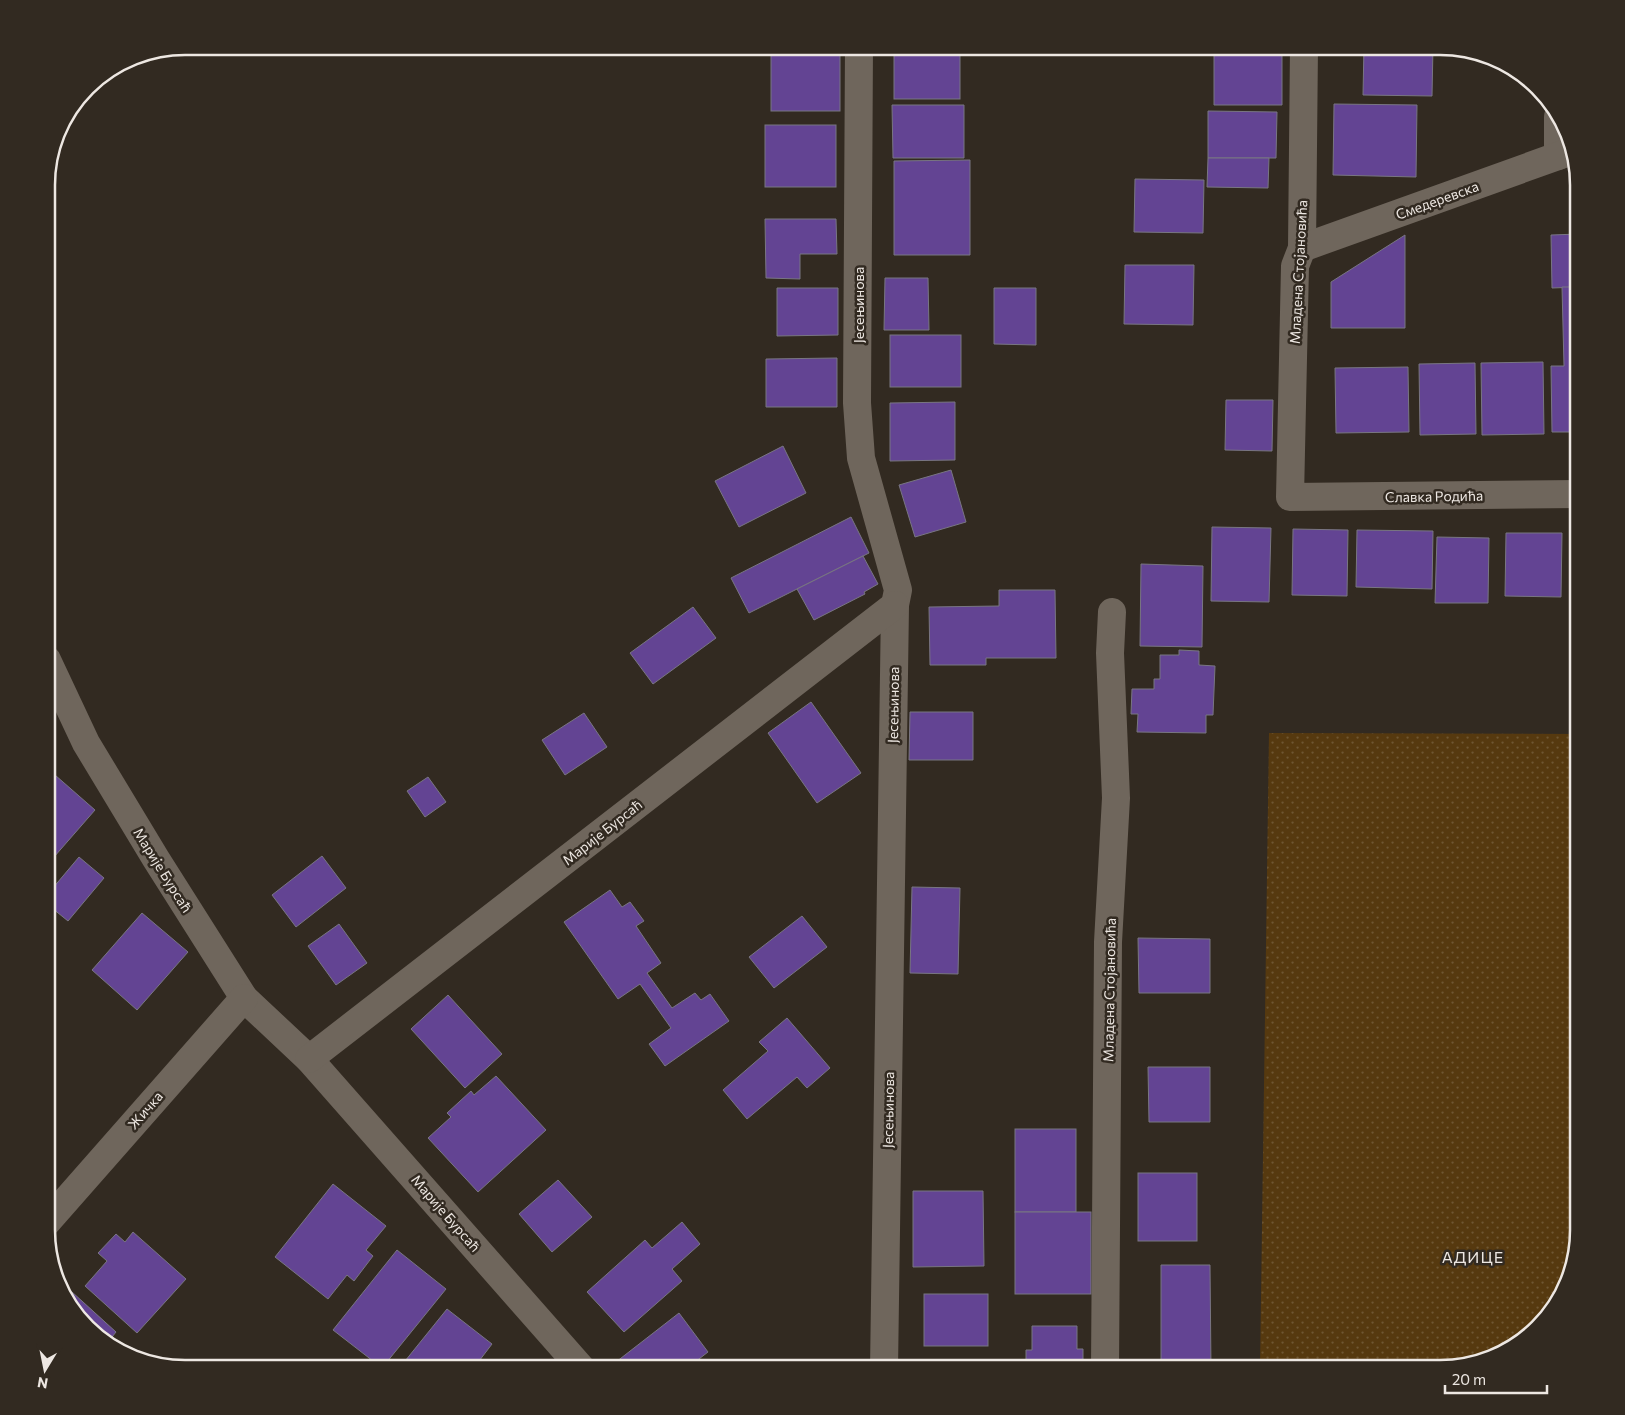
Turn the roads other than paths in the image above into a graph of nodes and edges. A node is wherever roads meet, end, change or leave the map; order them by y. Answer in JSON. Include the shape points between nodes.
{"nodes":[{"id":1,"x":860,"y":55,"type":"edge"},
{"id":2,"x":1304,"y":55,"type":"edge"},
{"id":3,"x":1565,"y":153,"type":"edge"},
{"id":4,"x":1302,"y":248,"type":"junction"},
{"id":5,"x":1570,"y":494,"type":"edge"},
{"id":6,"x":1290,"y":497,"type":"joint"},
{"id":7,"x":895,"y":605,"type":"junction"},
{"id":8,"x":1112,"y":612,"type":"dead end"},
{"id":9,"x":55,"y":679,"type":"edge"},
{"id":10,"x":244,"y":998,"type":"junction"},
{"id":11,"x":310,"y":1059,"type":"junction"},
{"id":12,"x":55,"y":1212,"type":"edge"},
{"id":13,"x":574,"y":1360,"type":"edge"},
{"id":14,"x":884,"y":1360,"type":"edge"},
{"id":15,"x":1105,"y":1360,"type":"edge"}],
"edges":[{"from":1,"to":7,"type":"street","name":"Јесењинова","via":[[857,403],[862,458],[898,590]]},
{"from":2,"to":4,"type":"street","name":"Младена Стојановића"},
{"from":3,"to":4,"type":"street","name":"Смедеревска"},
{"from":4,"to":6,"type":"street","name":"Младена Стојановића","via":[[1295,266]]},
{"from":5,"to":6,"type":"street","name":"Славка Родића"},
{"from":7,"to":11,"type":"street","name":"Марије Бурсаћ"},
{"from":7,"to":14,"type":"street","name":"Јесењинова"},
{"from":8,"to":15,"type":"street","name":"Младена Стојановића","via":[[1110,653],[1116,798],[1108,942]]},
{"from":9,"to":10,"type":"street","name":"Марије Бурсаћ","via":[[86,743]]},
{"from":10,"to":11,"type":"street","name":"Марије Бурсаћ"},
{"from":10,"to":12,"type":"street","name":"Жичка"},
{"from":11,"to":13,"type":"street","name":"Марије Бурсаћ"}]}
